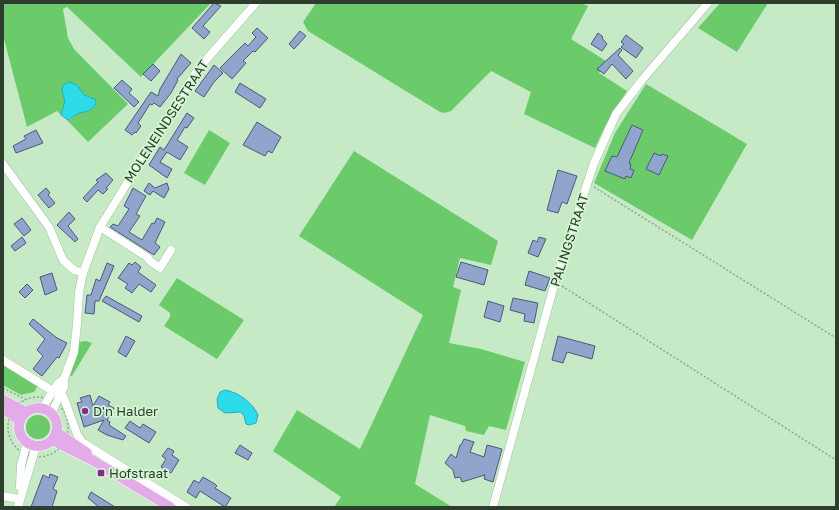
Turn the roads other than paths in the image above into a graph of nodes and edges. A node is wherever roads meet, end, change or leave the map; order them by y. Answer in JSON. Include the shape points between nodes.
{"nodes":[{"id":1,"x":256,"y":3,"type":"edge"},
{"id":2,"x":708,"y":3,"type":"edge"},
{"id":3,"x":3,"y":164,"type":"edge"},
{"id":4,"x":100,"y":227,"type":"junction"},
{"id":5,"x":170,"y":250,"type":"dead end"},
{"id":6,"x":83,"y":273,"type":"junction"},
{"id":7,"x":3,"y":360,"type":"edge"},
{"id":8,"x":55,"y":394,"type":"junction"},
{"id":9,"x":3,"y":400,"type":"edge"},
{"id":10,"x":3,"y":408,"type":"edge"},
{"id":11,"x":26,"y":412,"type":"junction"},
{"id":12,"x":47,"y":412,"type":"junction"},
{"id":13,"x":20,"y":421,"type":"junction"},
{"id":14,"x":54,"y":436,"type":"junction"},
{"id":15,"x":32,"y":444,"type":"junction"},
{"id":16,"x":3,"y":496,"type":"edge"},
{"id":17,"x":18,"y":503,"type":"edge"},
{"id":18,"x":170,"y":507,"type":"edge"},
{"id":19,"x":186,"y":507,"type":"edge"},
{"id":20,"x":493,"y":507,"type":"edge"}],
"edges":[{"from":1,"to":4,"type":"street","name":"MOLENEINDSESTRAAT","via":[[198,69]]},
{"from":2,"to":20,"type":"street","name":"PALINGSTRAAT","via":[[616,114],[588,183],[555,282]]},
{"from":3,"to":6,"type":"street","via":[[46,222],[63,260],[74,270]]},
{"from":4,"to":5,"type":"street","via":[[160,268]]},
{"from":4,"to":6,"type":"street","name":"MOLENEINDSESTRAAT"},
{"from":6,"to":8,"type":"street","name":"MOLENEINDSESTRAAT","via":[[74,352],[64,379],[64,387]]},
{"from":7,"to":8,"type":"street"},
{"from":8,"to":12,"type":"street","name":"MOLENEINDSESTRAAT"},
{"from":8,"to":19,"type":"street","via":[[66,402],[82,442]]},
{"from":9,"to":11,"type":"main road"},
{"from":10,"to":13,"type":"main road"},
{"from":11,"to":12,"type":"main road","via":[[36,408]]},
{"from":11,"to":13,"type":"main road"},
{"from":12,"to":14,"type":"main road","via":[[57,424]]},
{"from":13,"to":15,"type":"main road","via":[[21,435]]},
{"from":14,"to":15,"type":"main road","via":[[44,445]]},
{"from":14,"to":18,"type":"main road","via":[[81,456]]},
{"from":15,"to":17,"type":"street","via":[[21,466]]},
{"from":16,"to":17,"type":"street"}]}
